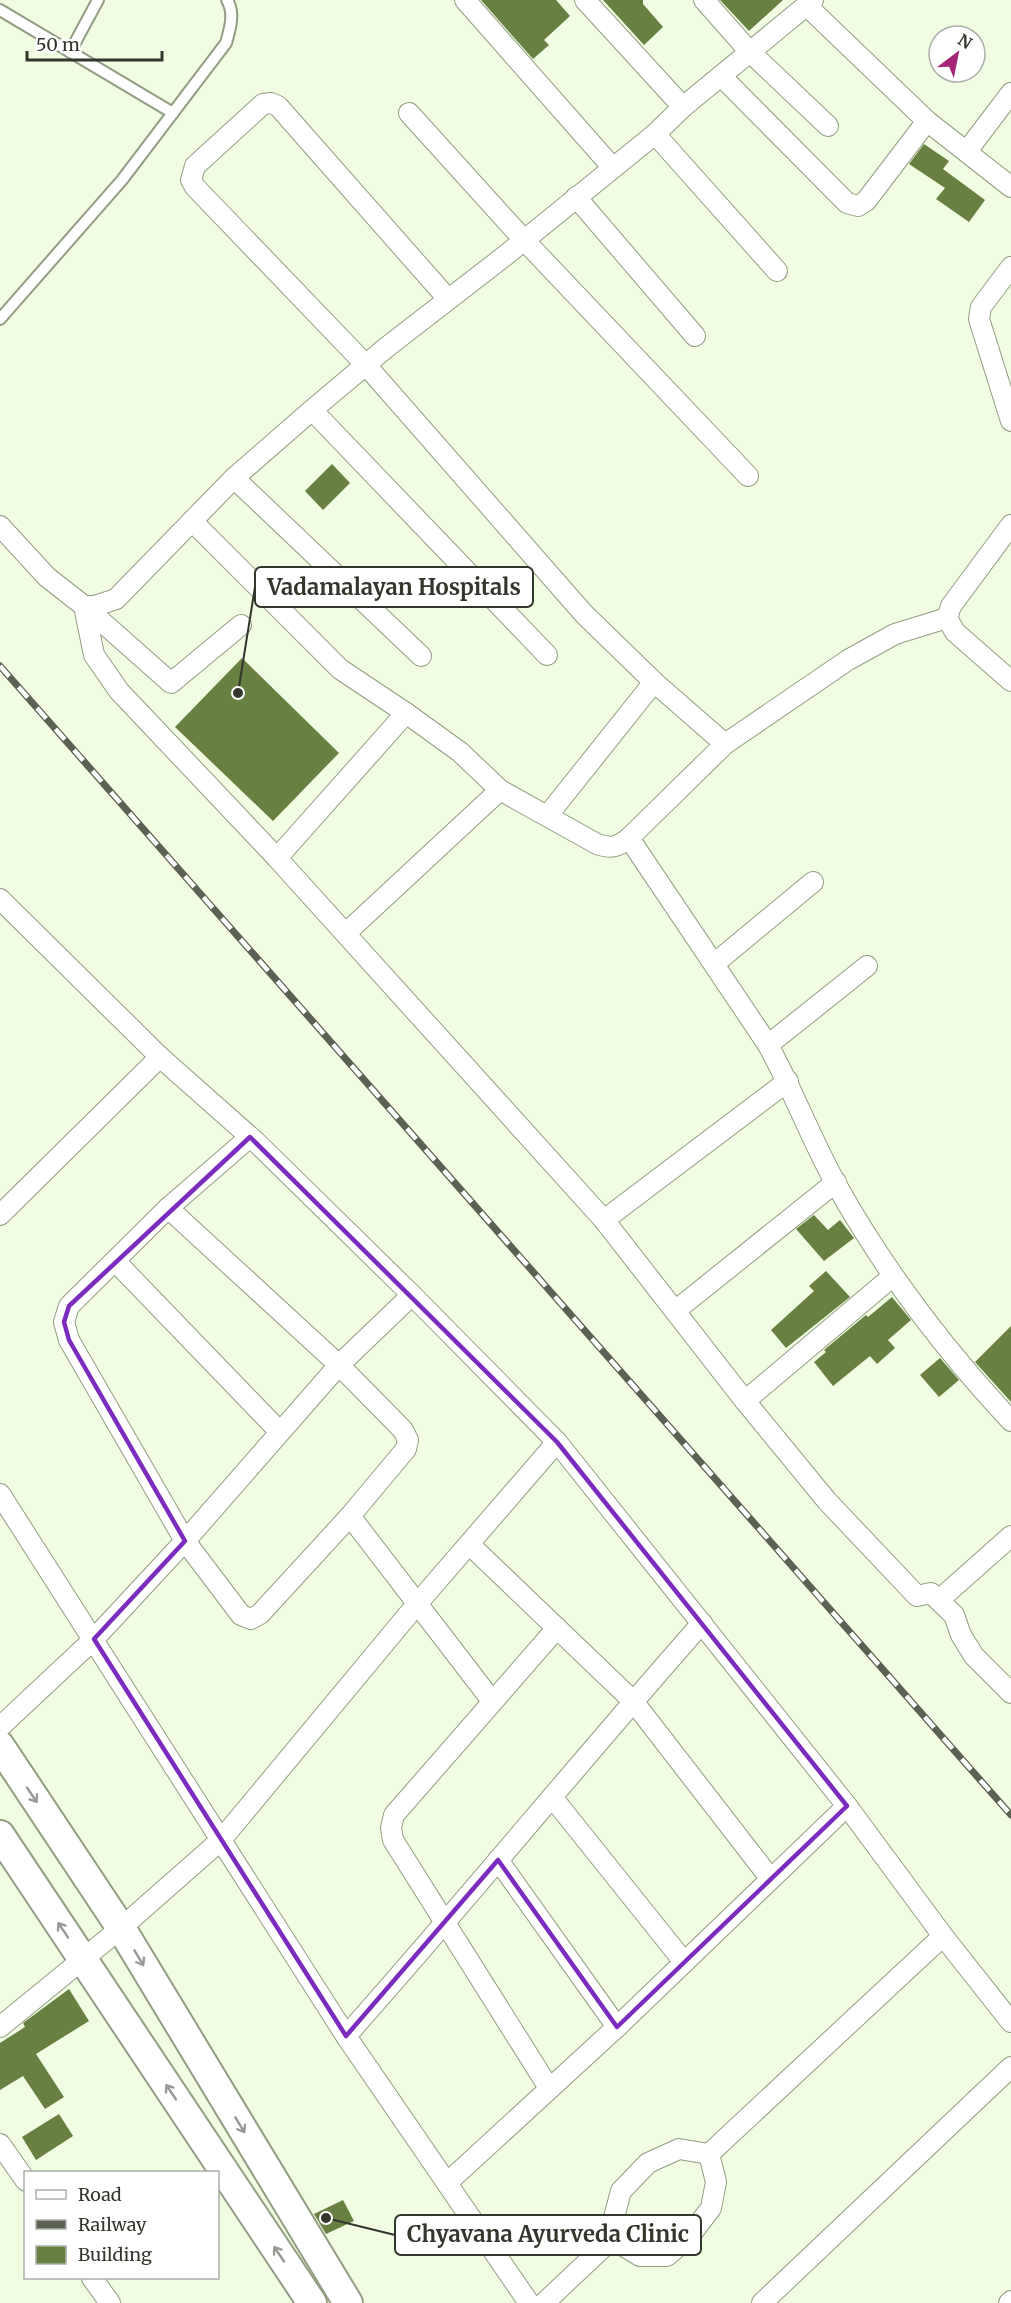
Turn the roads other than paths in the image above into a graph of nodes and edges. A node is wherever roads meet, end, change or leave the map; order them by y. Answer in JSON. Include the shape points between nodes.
{"nodes":[{"id":1,"x":98,"y":0,"type":"edge"},
{"id":2,"x":227,"y":0,"type":"edge"},
{"id":3,"x":465,"y":0,"type":"edge"},
{"id":4,"x":585,"y":0,"type":"edge"},
{"id":5,"x":704,"y":0,"type":"edge"},
{"id":6,"x":809,"y":3,"type":"edge"},
{"id":7,"x":0,"y":10,"type":"edge"},
{"id":8,"x":749,"y":51,"type":"junction"},
{"id":9,"x":70,"y":52,"type":"junction"},
{"id":10,"x":722,"y":76,"type":"junction"},
{"id":11,"x":1011,"y":93,"type":"edge"},
{"id":12,"x":683,"y":107,"type":"junction"},
{"id":13,"x":173,"y":113,"type":"junction"},
{"id":14,"x":409,"y":113,"type":"dead end"},
{"id":15,"x":927,"y":122,"type":"junction"},
{"id":16,"x":828,"y":126,"type":"dead end"},
{"id":17,"x":655,"y":134,"type":"junction"},
{"id":18,"x":967,"y":152,"type":"junction"},
{"id":19,"x":613,"y":168,"type":"junction"},
{"id":20,"x":1011,"y":187,"type":"edge"},
{"id":21,"x":576,"y":197,"type":"junction"},
{"id":22,"x":524,"y":240,"type":"junction"},
{"id":23,"x":1011,"y":267,"type":"edge"},
{"id":24,"x":777,"y":271,"type":"dead end"},
{"id":25,"x":448,"y":299,"type":"junction"},
{"id":26,"x":0,"y":319,"type":"edge"},
{"id":27,"x":695,"y":336,"type":"dead end"},
{"id":28,"x":365,"y":364,"type":"junction"},
{"id":29,"x":312,"y":410,"type":"junction"},
{"id":30,"x":1011,"y":421,"type":"edge"},
{"id":31,"x":748,"y":476,"type":"dead end"},
{"id":32,"x":234,"y":478,"type":"junction"},
{"id":33,"x":192,"y":521,"type":"junction"},
{"id":34,"x":1011,"y":525,"type":"edge"},
{"id":35,"x":0,"y":526,"type":"edge"},
{"id":36,"x":84,"y":606,"type":"junction"},
{"id":37,"x":947,"y":618,"type":"junction"},
{"id":38,"x":241,"y":625,"type":"dead end"},
{"id":39,"x":547,"y":655,"type":"dead end"},
{"id":40,"x":421,"y":656,"type":"dead end"},
{"id":41,"x":1011,"y":681,"type":"edge"},
{"id":42,"x":654,"y":682,"type":"junction"},
{"id":43,"x":406,"y":713,"type":"junction"},
{"id":44,"x":725,"y":744,"type":"junction"},
{"id":45,"x":500,"y":790,"type":"junction"},
{"id":46,"x":548,"y":815,"type":"junction"},
{"id":47,"x":629,"y":838,"type":"junction"},
{"id":48,"x":277,"y":858,"type":"junction"},
{"id":49,"x":813,"y":882,"type":"dead end"},
{"id":50,"x":0,"y":899,"type":"edge"},
{"id":51,"x":346,"y":933,"type":"junction"},
{"id":52,"x":714,"y":964,"type":"junction"},
{"id":53,"x":867,"y":966,"type":"dead end"},
{"id":54,"x":768,"y":1045,"type":"junction"},
{"id":55,"x":160,"y":1057,"type":"junction"},
{"id":56,"x":788,"y":1081,"type":"junction"},
{"id":57,"x":250,"y":1137,"type":"junction"},
{"id":58,"x":836,"y":1182,"type":"junction"},
{"id":59,"x":168,"y":1208,"type":"junction"},
{"id":60,"x":0,"y":1215,"type":"edge"},
{"id":61,"x":604,"y":1220,"type":"junction"},
{"id":62,"x":115,"y":1260,"type":"junction"},
{"id":63,"x":893,"y":1276,"type":"junction"},
{"id":64,"x":412,"y":1294,"type":"junction"},
{"id":65,"x":675,"y":1311,"type":"junction"},
{"id":66,"x":339,"y":1365,"type":"junction"},
{"id":67,"x":745,"y":1401,"type":"junction"},
{"id":68,"x":1011,"y":1421,"type":"edge"},
{"id":69,"x":280,"y":1432,"type":"junction"},
{"id":70,"x":557,"y":1442,"type":"junction"},
{"id":71,"x":0,"y":1494,"type":"edge"},
{"id":72,"x":350,"y":1516,"type":"junction"},
{"id":73,"x":1011,"y":1536,"type":"edge"},
{"id":74,"x":185,"y":1541,"type":"junction"},
{"id":75,"x":469,"y":1544,"type":"junction"},
{"id":76,"x":939,"y":1600,"type":"junction"},
{"id":77,"x":417,"y":1604,"type":"junction"},
{"id":78,"x":702,"y":1623,"type":"junction"},
{"id":79,"x":556,"y":1628,"type":"junction"},
{"id":80,"x":94,"y":1639,"type":"junction"},
{"id":81,"x":1011,"y":1693,"type":"edge"},
{"id":82,"x":492,"y":1701,"type":"junction"},
{"id":83,"x":633,"y":1701,"type":"junction"},
{"id":84,"x":0,"y":1727,"type":"edge"},
{"id":85,"x":0,"y":1746,"type":"edge"},
{"id":86,"x":552,"y":1797,"type":"junction"},
{"id":87,"x":847,"y":1806,"type":"junction"},
{"id":88,"x":0,"y":1835,"type":"edge"},
{"id":89,"x":221,"y":1840,"type":"junction"},
{"id":90,"x":498,"y":1860,"type":"junction"},
{"id":91,"x":770,"y":1878,"type":"junction"},
{"id":92,"x":446,"y":1923,"type":"junction"},
{"id":93,"x":121,"y":1928,"type":"junction"},
{"id":94,"x":943,"y":1936,"type":"junction"},
{"id":95,"x":82,"y":1959,"type":"junction"},
{"id":96,"x":684,"y":1962,"type":"junction"},
{"id":97,"x":1011,"y":2022,"type":"edge"},
{"id":98,"x":0,"y":2027,"type":"edge"},
{"id":99,"x":617,"y":2027,"type":"junction"},
{"id":100,"x":346,"y":2036,"type":"junction"},
{"id":101,"x":1011,"y":2067,"type":"edge"},
{"id":102,"x":549,"y":2088,"type":"junction"},
{"id":103,"x":0,"y":2144,"type":"edge"},
{"id":104,"x":709,"y":2154,"type":"junction"},
{"id":105,"x":24,"y":2178,"type":"edge"},
{"id":106,"x":447,"y":2183,"type":"junction"},
{"id":107,"x":612,"y":2239,"type":"junction"},
{"id":108,"x":93,"y":2279,"type":"edge"},
{"id":109,"x":110,"y":2303,"type":"edge"},
{"id":110,"x":312,"y":2303,"type":"edge"},
{"id":111,"x":348,"y":2303,"type":"edge"},
{"id":112,"x":530,"y":2303,"type":"edge"},
{"id":113,"x":544,"y":2303,"type":"edge"},
{"id":114,"x":762,"y":2303,"type":"edge"}],
"edges":[{"from":1,"to":9,"type":"lane"},
{"from":2,"to":13,"type":"lane","via":[[231,24],[226,43]]},
{"from":3,"to":19,"type":"street"},
{"from":4,"to":12,"type":"street"},
{"from":5,"to":8,"type":"street"},
{"from":6,"to":8,"type":"street"},
{"from":6,"to":15,"type":"street"},
{"from":7,"to":9,"type":"lane"},
{"from":8,"to":10,"type":"street"},
{"from":8,"to":16,"type":"street"},
{"from":9,"to":13,"type":"lane"},
{"from":10,"to":12,"type":"street"},
{"from":10,"to":15,"type":"street","via":[[847,203],[858,206],[866,201]]},
{"from":11,"to":18,"type":"street"},
{"from":12,"to":17,"type":"street"},
{"from":13,"to":26,"type":"lane","via":[[122,180]]},
{"from":14,"to":22,"type":"street"},
{"from":15,"to":18,"type":"street"},
{"from":17,"to":19,"type":"street"},
{"from":17,"to":24,"type":"street"},
{"from":18,"to":20,"type":"street"},
{"from":19,"to":21,"type":"street"},
{"from":21,"to":22,"type":"street"},
{"from":21,"to":27,"type":"street"},
{"from":22,"to":25,"type":"street"},
{"from":22,"to":31,"type":"street"},
{"from":23,"to":30,"type":"street","via":[[981,307],[979,319]]},
{"from":25,"to":28,"type":"street"},
{"from":25,"to":28,"type":"street","via":[[278,106],[263,104],[195,165],[191,180]]},
{"from":28,"to":29,"type":"street"},
{"from":28,"to":42,"type":"street","via":[[584,614]]},
{"from":29,"to":32,"type":"street"},
{"from":29,"to":39,"type":"street"},
{"from":32,"to":33,"type":"street"},
{"from":32,"to":40,"type":"street"},
{"from":33,"to":36,"type":"street","via":[[116,599]]},
{"from":33,"to":43,"type":"street","via":[[340,669]]},
{"from":34,"to":37,"type":"street","via":[[951,606]]},
{"from":35,"to":36,"type":"street","via":[[47,577]]},
{"from":36,"to":38,"type":"street","via":[[171,683]]},
{"from":36,"to":48,"type":"street","via":[[94,655],[119,691]]},
{"from":37,"to":41,"type":"street","via":[[955,632]]},
{"from":37,"to":44,"type":"street","via":[[895,634],[848,660]]},
{"from":42,"to":44,"type":"street"},
{"from":42,"to":46,"type":"street"},
{"from":43,"to":45,"type":"street","via":[[460,752]]},
{"from":43,"to":48,"type":"street"},
{"from":44,"to":47,"type":"street"},
{"from":45,"to":46,"type":"street"},
{"from":45,"to":51,"type":"street"},
{"from":46,"to":47,"type":"street","via":[[608,848],[620,846]]},
{"from":47,"to":52,"type":"street"},
{"from":48,"to":51,"type":"street"},
{"from":49,"to":52,"type":"street"},
{"from":50,"to":55,"type":"street"},
{"from":51,"to":61,"type":"street"},
{"from":52,"to":54,"type":"street"},
{"from":53,"to":54,"type":"street"},
{"from":54,"to":56,"type":"street"},
{"from":55,"to":57,"type":"street"},
{"from":55,"to":60,"type":"street"},
{"from":56,"to":58,"type":"street"},
{"from":56,"to":61,"type":"street"},
{"from":57,"to":59,"type":"street"},
{"from":57,"to":64,"type":"street"},
{"from":58,"to":63,"type":"street"},
{"from":58,"to":65,"type":"street"},
{"from":59,"to":62,"type":"street"},
{"from":59,"to":66,"type":"street"},
{"from":61,"to":65,"type":"street"},
{"from":62,"to":69,"type":"street"},
{"from":62,"to":74,"type":"street","via":[[69,1306],[64,1322],[69,1340]]},
{"from":63,"to":67,"type":"street"},
{"from":63,"to":68,"type":"street","via":[[969,1377]]},
{"from":64,"to":66,"type":"street"},
{"from":64,"to":70,"type":"street"},
{"from":65,"to":67,"type":"street"},
{"from":66,"to":69,"type":"street"},
{"from":66,"to":72,"type":"street","via":[[403,1430],[408,1440],[406,1449]]},
{"from":67,"to":76,"type":"street","via":[[827,1501],[917,1596],[931,1593]]},
{"from":69,"to":74,"type":"street"},
{"from":70,"to":75,"type":"street"},
{"from":70,"to":78,"type":"street"},
{"from":71,"to":80,"type":"street"},
{"from":72,"to":74,"type":"street","via":[[260,1614],[251,1619],[241,1615]]},
{"from":72,"to":77,"type":"street"},
{"from":73,"to":76,"type":"street"},
{"from":74,"to":80,"type":"street"},
{"from":75,"to":77,"type":"street"},
{"from":75,"to":79,"type":"street"},
{"from":76,"to":81,"type":"street","via":[[954,1615],[974,1656]]},
{"from":77,"to":82,"type":"street"},
{"from":77,"to":89,"type":"street"},
{"from":78,"to":83,"type":"street"},
{"from":78,"to":87,"type":"street"},
{"from":79,"to":82,"type":"street"},
{"from":79,"to":83,"type":"street"},
{"from":80,"to":84,"type":"street"},
{"from":80,"to":89,"type":"street"},
{"from":82,"to":92,"type":"street","via":[[394,1815],[391,1828],[393,1840]]},
{"from":83,"to":86,"type":"street"},
{"from":83,"to":91,"type":"street"},
{"from":85,"to":93,"type":"main road","one_way":true},
{"from":86,"to":90,"type":"street"},
{"from":86,"to":96,"type":"street"},
{"from":87,"to":91,"type":"street"},
{"from":87,"to":94,"type":"street"},
{"from":95,"to":88,"type":"main road","one_way":true},
{"from":89,"to":93,"type":"street"},
{"from":89,"to":100,"type":"street"},
{"from":90,"to":92,"type":"street"},
{"from":90,"to":99,"type":"street"},
{"from":91,"to":96,"type":"street"},
{"from":92,"to":100,"type":"street"},
{"from":92,"to":102,"type":"street"},
{"from":93,"to":95,"type":"street"},
{"from":93,"to":111,"type":"main road","one_way":true},
{"from":94,"to":97,"type":"street"},
{"from":94,"to":104,"type":"street"},
{"from":95,"to":98,"type":"street"},
{"from":110,"to":95,"type":"main road","one_way":true},
{"from":96,"to":99,"type":"street"},
{"from":99,"to":102,"type":"street"},
{"from":100,"to":106,"type":"street"},
{"from":101,"to":114,"type":"street"},
{"from":102,"to":106,"type":"street"},
{"from":103,"to":105,"type":"street"},
{"from":104,"to":107,"type":"street","via":[[679,2149],[648,2163],[621,2192]]},
{"from":104,"to":107,"type":"street","via":[[716,2182],[711,2208],[689,2237],[667,2256],[640,2256]]},
{"from":106,"to":112,"type":"street"},
{"from":107,"to":113,"type":"street"},
{"from":108,"to":109,"type":"street"}]}
